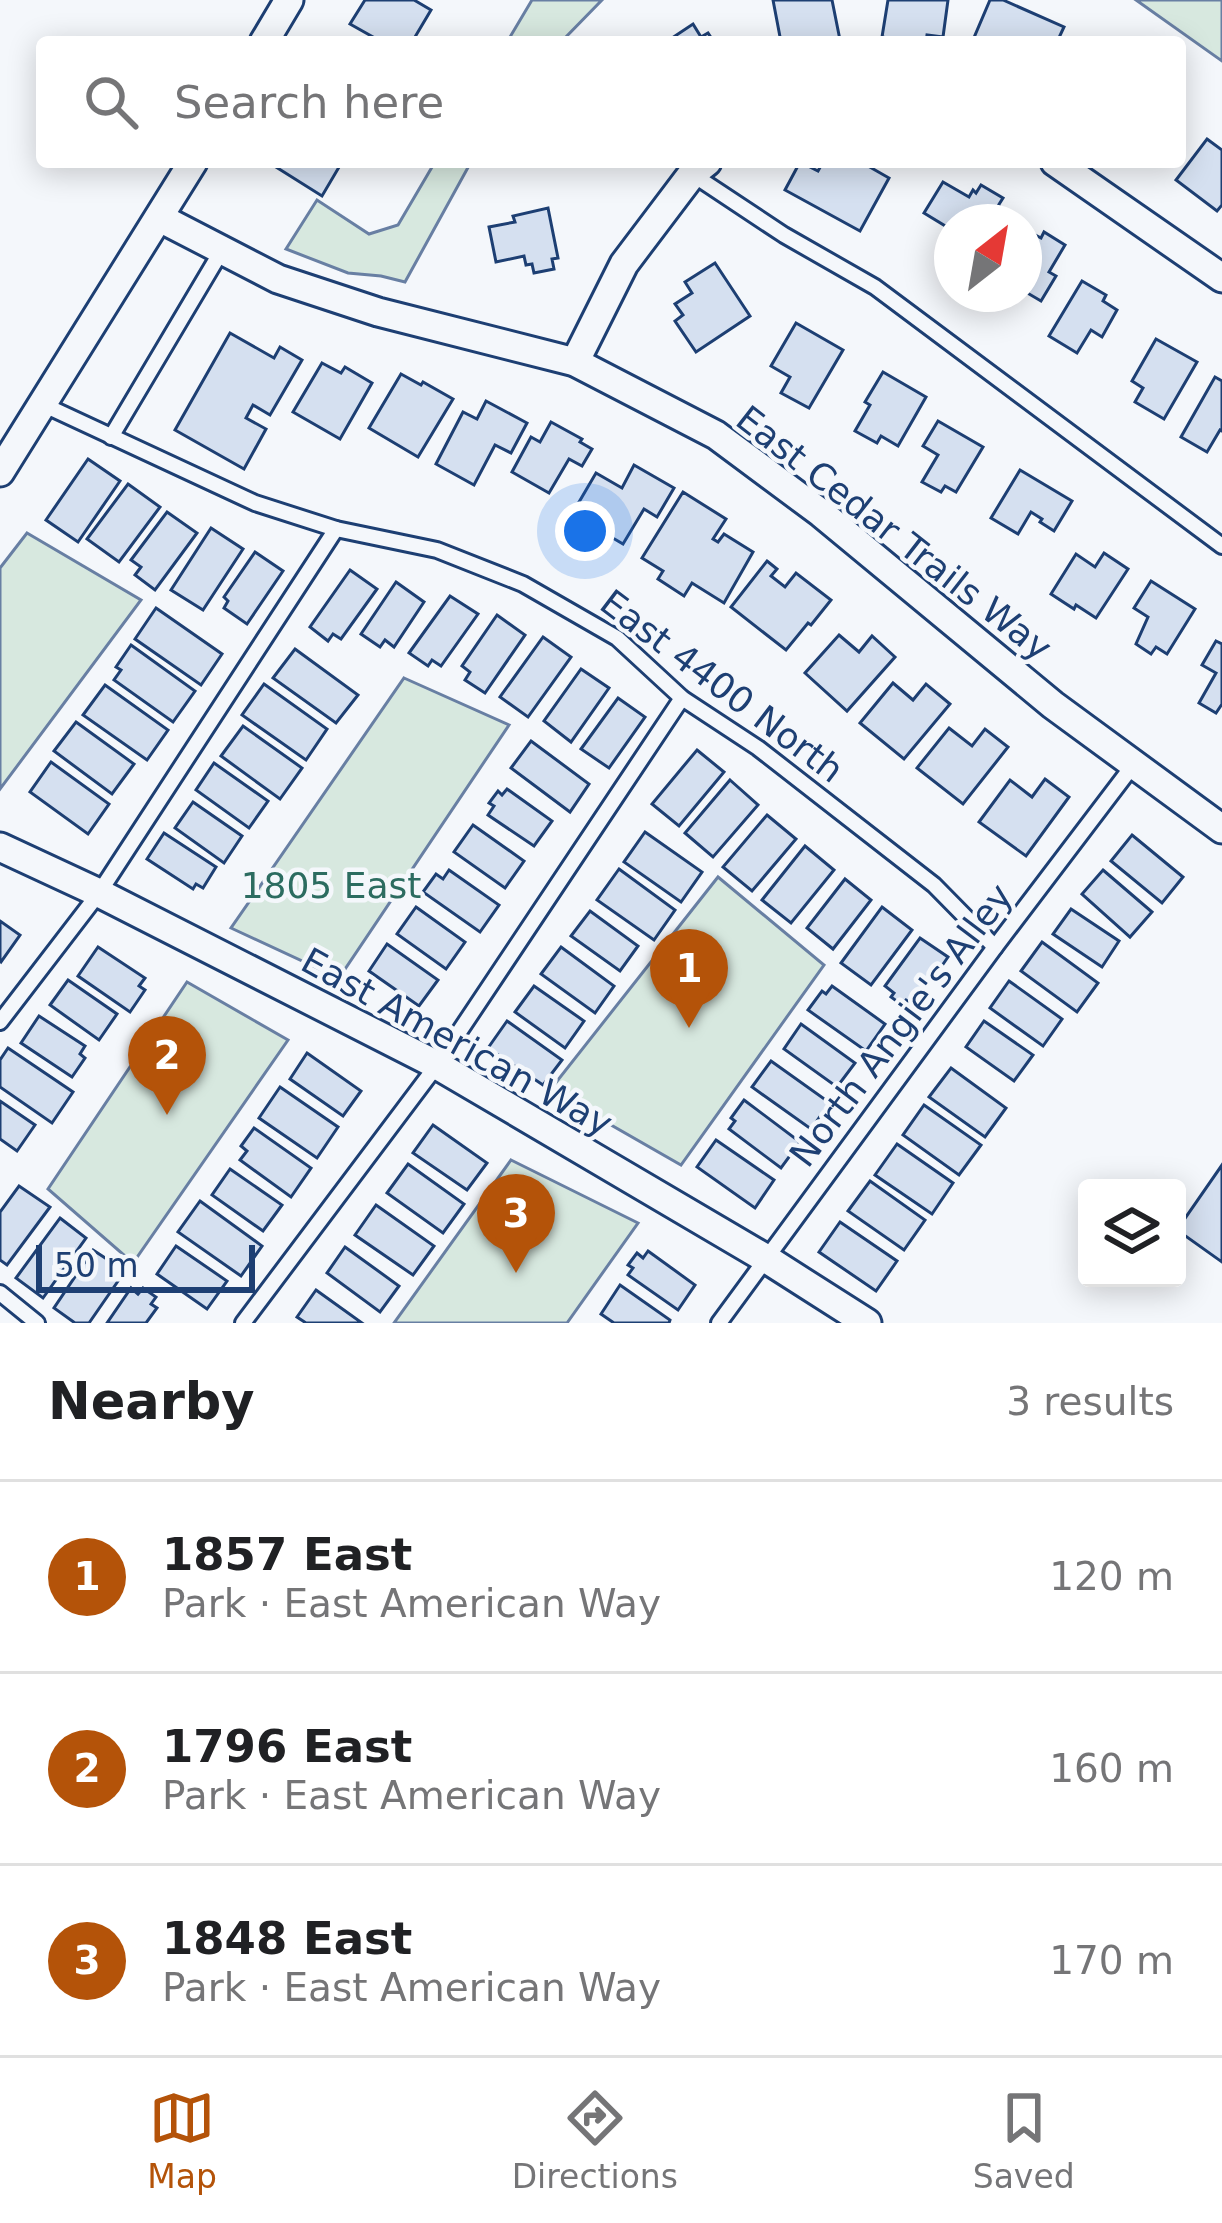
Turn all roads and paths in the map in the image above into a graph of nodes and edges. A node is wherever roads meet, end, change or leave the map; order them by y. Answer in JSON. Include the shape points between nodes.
{"nodes":[{"id":1,"x":289,"y":0,"type":"edge"},
{"id":2,"x":268,"y":36,"type":"edge"},
{"id":3,"x":189,"y":168,"type":"edge"},
{"id":4,"x":699,"y":168,"type":"edge"},
{"id":5,"x":1064,"y":168,"type":"edge"},
{"id":6,"x":160,"y":218,"type":"junction"},
{"id":7,"x":222,"y":250,"type":"junction"},
{"id":8,"x":1222,"y":278,"type":"edge"},
{"id":9,"x":575,"y":362,"type":"junction"},
{"id":10,"x":42,"y":404,"type":"junction"},
{"id":11,"x":111,"y":437,"type":"junction"},
{"id":12,"x":5,"y":456,"type":"edge"},
{"id":13,"x":336,"y":529,"type":"junction"},
{"id":14,"x":1222,"y":546,"type":"edge"},
{"id":15,"x":682,"y":698,"type":"junction"},
{"id":16,"x":1134,"y":764,"type":"junction"},
{"id":17,"x":1222,"y":829,"type":"edge"},
{"id":18,"x":0,"y":847,"type":"edge"},
{"id":19,"x":99,"y":893,"type":"junction"},
{"id":20,"x":995,"y":947,"type":"junction"},
{"id":21,"x":0,"y":1022,"type":"edge"},
{"id":22,"x":436,"y":1065,"type":"junction"},
{"id":23,"x":765,"y":1258,"type":"junction"},
{"id":24,"x":0,"y":1293,"type":"edge"},
{"id":25,"x":37,"y":1323,"type":"edge"},
{"id":26,"x":243,"y":1323,"type":"edge"},
{"id":27,"x":719,"y":1323,"type":"edge"},
{"id":28,"x":867,"y":1323,"type":"edge"}],
"edges":[{"from":1,"to":2,"type":"street"},
{"from":3,"to":6,"type":"street"},
{"from":4,"to":9,"type":"street","via":[[624,264]]},
{"from":4,"to":14,"type":"lane","via":[[784,235],[874,287]]},
{"from":5,"to":8,"type":"street"},
{"from":6,"to":7,"type":"street","name":"East Cedar Trails Way"},
{"from":6,"to":10,"type":"street"},
{"from":7,"to":9,"type":"street","name":"East Cedar Trails Way","via":[[278,280],[374,311]]},
{"from":7,"to":11,"type":"lane"},
{"from":9,"to":16,"type":"street","name":"East Cedar Trails Way","via":[[716,435]]},
{"from":10,"to":11,"type":"lane","name":"East 4400 North"},
{"from":10,"to":12,"type":"street"},
{"from":11,"to":13,"type":"lane","name":"East 4400 North","via":[[255,503]]},
{"from":13,"to":15,"type":"lane","name":"East 4400 North","via":[[436,550],[523,584],[617,638]]},
{"from":13,"to":19,"type":"lane"},
{"from":15,"to":20,"type":"lane","name":"East 4400 North","via":[[884,845]]},
{"from":15,"to":22,"type":"lane"},
{"from":16,"to":17,"type":"street","name":"East Cedar Trails Way"},
{"from":16,"to":20,"type":"lane","name":"North Angie's Alley"},
{"from":18,"to":19,"type":"street","name":"East American Way"},
{"from":19,"to":21,"type":"lane"},
{"from":19,"to":22,"type":"street","name":"East American Way"},
{"from":20,"to":23,"type":"lane","name":"North Angie's Alley"},
{"from":22,"to":23,"type":"street","name":"East American Way"},
{"from":22,"to":26,"type":"lane"},
{"from":23,"to":27,"type":"lane","name":"North Angie's Alley"},
{"from":23,"to":28,"type":"street","name":"East American Way"},
{"from":24,"to":25,"type":"lane"}]}
